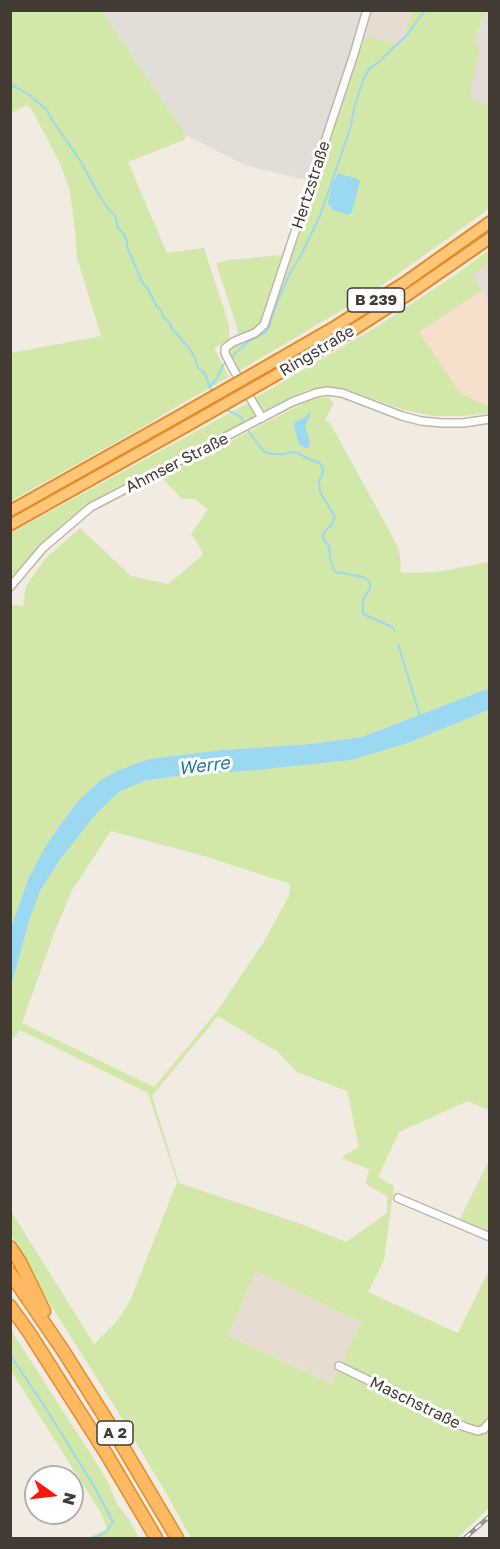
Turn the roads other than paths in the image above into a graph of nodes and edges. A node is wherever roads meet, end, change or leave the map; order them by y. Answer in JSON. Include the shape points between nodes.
{"nodes":[{"id":1,"x":367,"y":10,"type":"edge"},
{"id":2,"x":489,"y":222,"type":"edge"},
{"id":3,"x":489,"y":238,"type":"edge"},
{"id":4,"x":260,"y":419,"type":"junction"},
{"id":5,"x":489,"y":419,"type":"edge"},
{"id":6,"x":10,"y":511,"type":"edge"},
{"id":7,"x":10,"y":525,"type":"edge"},
{"id":8,"x":10,"y":587,"type":"edge"},
{"id":9,"x":398,"y":1198,"type":"dead end"},
{"id":10,"x":489,"y":1237,"type":"edge"},
{"id":11,"x":10,"y":1247,"type":"edge"},
{"id":12,"x":10,"y":1273,"type":"edge"},
{"id":13,"x":10,"y":1306,"type":"edge"},
{"id":14,"x":64,"y":1352,"type":"junction"},
{"id":15,"x":339,"y":1366,"type":"dead end"},
{"id":16,"x":489,"y":1422,"type":"edge"},
{"id":17,"x":156,"y":1539,"type":"edge"},
{"id":18,"x":177,"y":1539,"type":"edge"}],
"edges":[{"from":1,"to":4,"type":"street","name":"Hertzstraße","via":[[264,325],[225,348]]},
{"from":2,"to":6,"type":"highway","name":"Ringstraße","number":"B 239","bridge":true,"via":[[336,326]]},
{"from":3,"to":7,"type":"highway","name":"Ringstraße","number":"B 239","bridge":true,"via":[[336,341]]},
{"from":4,"to":5,"type":"street","name":"Ahmser Straße","via":[[316,393],[337,392],[421,421],[463,423]]},
{"from":4,"to":8,"type":"street","name":"Ahmser Straße","via":[[91,507],[43,548]]},
{"from":9,"to":10,"type":"street"},
{"from":11,"to":14,"type":"highway"},
{"from":12,"to":14,"type":"highway","number":"A 2"},
{"from":13,"to":17,"type":"highway","number":"A 2","via":[[107,1455]]},
{"from":14,"to":18,"type":"highway","number":"A 2"},
{"from":15,"to":16,"type":"street","name":"Maschstraße","via":[[465,1427],[478,1431]]}]}
